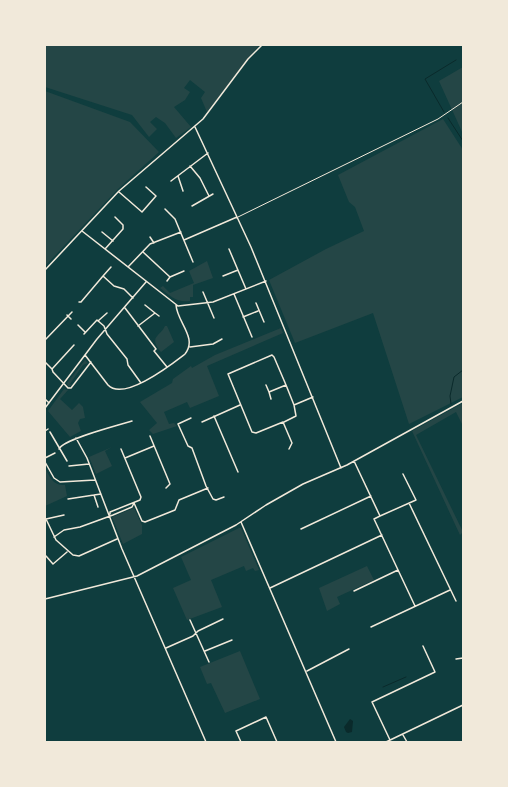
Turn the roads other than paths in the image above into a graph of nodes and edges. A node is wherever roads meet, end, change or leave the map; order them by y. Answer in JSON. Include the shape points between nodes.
{"nodes":[{"id":1,"x":262,"y":45,"type":"edge"},
{"id":2,"x":463,"y":102,"type":"edge"},
{"id":3,"x":195,"y":127,"type":"junction"},
{"id":4,"x":208,"y":153,"type":"junction"},
{"id":5,"x":190,"y":166,"type":"junction"},
{"id":6,"x":178,"y":176,"type":"junction"},
{"id":7,"x":171,"y":181,"type":"dead end"},
{"id":8,"x":146,"y":187,"type":"dead end"},
{"id":9,"x":119,"y":191,"type":"junction"},
{"id":10,"x":183,"y":191,"type":"dead end"},
{"id":11,"x":213,"y":194,"type":"dead end"},
{"id":12,"x":209,"y":196,"type":"junction"},
{"id":13,"x":192,"y":206,"type":"dead end"},
{"id":14,"x":165,"y":210,"type":"dead end"},
{"id":15,"x":115,"y":217,"type":"dead end"},
{"id":16,"x":238,"y":217,"type":"junction"},
{"id":17,"x":82,"y":231,"type":"junction"},
{"id":18,"x":102,"y":232,"type":"dead end"},
{"id":19,"x":181,"y":232,"type":"junction"},
{"id":20,"x":150,"y":237,"type":"dead end"},
{"id":21,"x":184,"y":240,"type":"junction"},
{"id":22,"x":113,"y":241,"type":"junction"},
{"id":23,"x":154,"y":243,"type":"junction"},
{"id":24,"x":105,"y":249,"type":"junction"},
{"id":25,"x":229,"y":249,"type":"dead end"},
{"id":26,"x":143,"y":252,"type":"junction"},
{"id":27,"x":193,"y":262,"type":"dead end"},
{"id":28,"x":111,"y":267,"type":"dead end"},
{"id":29,"x":128,"y":268,"type":"junction"},
{"id":30,"x":45,"y":270,"type":"edge"},
{"id":31,"x":238,"y":270,"type":"junction"},
{"id":32,"x":184,"y":271,"type":"dead end"},
{"id":33,"x":103,"y":276,"type":"junction"},
{"id":34,"x":223,"y":276,"type":"dead end"},
{"id":35,"x":170,"y":277,"type":"junction"},
{"id":36,"x":167,"y":281,"type":"dead end"},
{"id":37,"x":266,"y":281,"type":"junction"},
{"id":38,"x":146,"y":282,"type":"junction"},
{"id":39,"x":246,"y":289,"type":"junction"},
{"id":40,"x":203,"y":292,"type":"dead end"},
{"id":41,"x":234,"y":294,"type":"junction"},
{"id":42,"x":133,"y":298,"type":"junction"},
{"id":43,"x":79,"y":302,"type":"dead end"},
{"id":44,"x":207,"y":303,"type":"junction"},
{"id":45,"x":256,"y":303,"type":"dead end"},
{"id":46,"x":145,"y":305,"type":"dead end"},
{"id":47,"x":176,"y":305,"type":"junction"},
{"id":48,"x":125,"y":308,"type":"junction"},
{"id":49,"x":259,"y":310,"type":"junction"},
{"id":50,"x":72,"y":312,"type":"dead end"},
{"id":51,"x":107,"y":313,"type":"dead end"},
{"id":52,"x":155,"y":313,"type":"junction"},
{"id":53,"x":67,"y":316,"type":"junction"},
{"id":54,"x":159,"y":316,"type":"dead end"},
{"id":55,"x":243,"y":317,"type":"junction"},
{"id":56,"x":214,"y":318,"type":"dead end"},
{"id":57,"x":71,"y":319,"type":"dead end"},
{"id":58,"x":98,"y":321,"type":"junction"},
{"id":59,"x":264,"y":322,"type":"dead end"},
{"id":60,"x":78,"y":325,"type":"dead end"},
{"id":61,"x":138,"y":326,"type":"junction"},
{"id":62,"x":105,"y":330,"type":"junction"},
{"id":63,"x":252,"y":337,"type":"dead end"},
{"id":64,"x":222,"y":339,"type":"dead end"},
{"id":65,"x":45,"y":340,"type":"edge"},
{"id":66,"x":69,"y":345,"type":"dead end"},
{"id":67,"x":74,"y":345,"type":"dead end"},
{"id":68,"x":189,"y":347,"type":"junction"},
{"id":69,"x":71,"y":348,"type":"junction"},
{"id":70,"x":85,"y":355,"type":"junction"},
{"id":71,"x":45,"y":362,"type":"edge"},
{"id":72,"x":91,"y":362,"type":"junction"},
{"id":73,"x":167,"y":367,"type":"junction"},
{"id":74,"x":52,"y":369,"type":"junction"},
{"id":75,"x":141,"y":383,"type":"junction"},
{"id":76,"x":64,"y":384,"type":"junction"},
{"id":77,"x":266,"y":385,"type":"dead end"},
{"id":78,"x":286,"y":385,"type":"junction"},
{"id":79,"x":269,"y":392,"type":"junction"},
{"id":80,"x":312,"y":397,"type":"junction"},
{"id":81,"x":45,"y":399,"type":"edge"},
{"id":82,"x":272,"y":399,"type":"dead end"},
{"id":83,"x":463,"y":401,"type":"edge"},
{"id":84,"x":50,"y":403,"type":"junction"},
{"id":85,"x":240,"y":405,"type":"junction"},
{"id":86,"x":294,"y":405,"type":"junction"},
{"id":87,"x":45,"y":408,"type":"edge"},
{"id":88,"x":214,"y":416,"type":"junction"},
{"id":89,"x":191,"y":418,"type":"dead end"},
{"id":90,"x":132,"y":421,"type":"dead end"},
{"id":91,"x":202,"y":422,"type":"dead end"},
{"id":92,"x":283,"y":422,"type":"junction"},
{"id":93,"x":48,"y":429,"type":"dead end"},
{"id":94,"x":45,"y":431,"type":"edge"},
{"id":95,"x":50,"y":432,"type":"dead end"},
{"id":96,"x":150,"y":436,"type":"dead end"},
{"id":97,"x":76,"y":438,"type":"junction"},
{"id":98,"x":154,"y":446,"type":"junction"},
{"id":99,"x":59,"y":449,"type":"junction"},
{"id":100,"x":121,"y":449,"type":"dead end"},
{"id":101,"x":289,"y":449,"type":"dead end"},
{"id":102,"x":55,"y":453,"type":"dead end"},
{"id":103,"x":45,"y":458,"type":"edge"},
{"id":104,"x":125,"y":458,"type":"junction"},
{"id":105,"x":67,"y":461,"type":"dead end"},
{"id":106,"x":354,"y":461,"type":"junction"},
{"id":107,"x":45,"y":462,"type":"edge"},
{"id":108,"x":90,"y":464,"type":"junction"},
{"id":109,"x":69,"y":466,"type":"dead end"},
{"id":110,"x":341,"y":468,"type":"junction"},
{"id":111,"x":238,"y":472,"type":"dead end"},
{"id":112,"x":403,"y":474,"type":"dead end"},
{"id":113,"x":95,"y":480,"type":"junction"},
{"id":114,"x":166,"y":488,"type":"dead end"},
{"id":115,"x":208,"y":488,"type":"junction"},
{"id":116,"x":101,"y":494,"type":"junction"},
{"id":117,"x":94,"y":495,"type":"junction"},
{"id":118,"x":371,"y":496,"type":"junction"},
{"id":119,"x":224,"y":497,"type":"dead end"},
{"id":120,"x":68,"y":499,"type":"dead end"},
{"id":121,"x":134,"y":503,"type":"junction"},
{"id":122,"x":409,"y":503,"type":"junction"},
{"id":123,"x":98,"y":507,"type":"dead end"},
{"id":124,"x":64,"y":515,"type":"dead end"},
{"id":125,"x":109,"y":516,"type":"junction"},
{"id":126,"x":380,"y":516,"type":"junction"},
{"id":127,"x":45,"y":519,"type":"edge"},
{"id":128,"x":241,"y":522,"type":"junction"},
{"id":129,"x":301,"y":529,"type":"dead end"},
{"id":130,"x":382,"y":535,"type":"junction"},
{"id":131,"x":54,"y":537,"type":"junction"},
{"id":132,"x":118,"y":538,"type":"junction"},
{"id":133,"x":67,"y":552,"type":"junction"},
{"id":134,"x":46,"y":556,"type":"edge"},
{"id":135,"x":398,"y":570,"type":"junction"},
{"id":136,"x":135,"y":577,"type":"junction"},
{"id":137,"x":270,"y":588,"type":"junction"},
{"id":138,"x":450,"y":590,"type":"junction"},
{"id":139,"x":354,"y":591,"type":"dead end"},
{"id":140,"x":45,"y":599,"type":"edge"},
{"id":141,"x":456,"y":601,"type":"dead end"},
{"id":142,"x":415,"y":606,"type":"junction"},
{"id":143,"x":223,"y":619,"type":"dead end"},
{"id":144,"x":190,"y":620,"type":"dead end"},
{"id":145,"x":371,"y":627,"type":"dead end"},
{"id":146,"x":196,"y":634,"type":"junction"},
{"id":147,"x":232,"y":640,"type":"dead end"},
{"id":148,"x":423,"y":646,"type":"dead end"},
{"id":149,"x":166,"y":648,"type":"junction"},
{"id":150,"x":349,"y":649,"type":"dead end"},
{"id":151,"x":205,"y":651,"type":"junction"},
{"id":152,"x":463,"y":658,"type":"edge"},
{"id":153,"x":456,"y":659,"type":"dead end"},
{"id":154,"x":209,"y":662,"type":"dead end"},
{"id":155,"x":306,"y":672,"type":"junction"},
{"id":156,"x":463,"y":705,"type":"edge"},
{"id":157,"x":403,"y":734,"type":"junction"},
{"id":158,"x":390,"y":740,"type":"junction"},
{"id":159,"x":206,"y":742,"type":"edge"},
{"id":160,"x":241,"y":742,"type":"edge"},
{"id":161,"x":277,"y":742,"type":"edge"},
{"id":162,"x":336,"y":742,"type":"edge"},
{"id":163,"x":386,"y":742,"type":"edge"},
{"id":164,"x":407,"y":742,"type":"edge"}],
"edges":[{"from":1,"to":3,"type":"street","via":[[248,59],[208,115]]},
{"from":2,"to":16,"type":"lane","via":[[438,119]]},
{"from":3,"to":4,"type":"street"},
{"from":3,"to":9,"type":"street","via":[[176,140]]},
{"from":4,"to":5,"type":"street"},
{"from":4,"to":16,"type":"street"},
{"from":5,"to":6,"type":"street"},
{"from":5,"to":12,"type":"street","via":[[200,178]]},
{"from":6,"to":7,"type":"street"},
{"from":6,"to":10,"type":"street"},
{"from":8,"to":9,"type":"street","via":[[156,197],[142,212]]},
{"from":9,"to":17,"type":"street"},
{"from":11,"to":12,"type":"street"},
{"from":12,"to":13,"type":"street"},
{"from":14,"to":19,"type":"street","via":[[174,217]]},
{"from":15,"to":22,"type":"street","via":[[123,225],[123,229]]},
{"from":16,"to":21,"type":"street"},
{"from":16,"to":37,"type":"street"},
{"from":17,"to":24,"type":"street"},
{"from":17,"to":30,"type":"street"},
{"from":18,"to":22,"type":"street"},
{"from":19,"to":21,"type":"street"},
{"from":19,"to":23,"type":"street"},
{"from":20,"to":23,"type":"street"},
{"from":21,"to":27,"type":"street"},
{"from":22,"to":24,"type":"street"},
{"from":23,"to":26,"type":"street"},
{"from":24,"to":29,"type":"street"},
{"from":25,"to":31,"type":"street"},
{"from":26,"to":29,"type":"street"},
{"from":26,"to":35,"type":"street"},
{"from":28,"to":33,"type":"street"},
{"from":29,"to":38,"type":"street"},
{"from":31,"to":34,"type":"street"},
{"from":31,"to":39,"type":"street"},
{"from":32,"to":35,"type":"street"},
{"from":33,"to":42,"type":"street"},
{"from":33,"to":43,"type":"street"},
{"from":35,"to":36,"type":"street"},
{"from":37,"to":39,"type":"street"},
{"from":37,"to":80,"type":"street"},
{"from":38,"to":42,"type":"street"},
{"from":38,"to":47,"type":"street"},
{"from":39,"to":41,"type":"street"},
{"from":40,"to":44,"type":"street"},
{"from":41,"to":44,"type":"street"},
{"from":41,"to":55,"type":"street"},
{"from":42,"to":48,"type":"street"},
{"from":44,"to":47,"type":"street"},
{"from":44,"to":56,"type":"street"},
{"from":45,"to":49,"type":"street"},
{"from":46,"to":52,"type":"street"},
{"from":47,"to":68,"type":"street","via":[[189,338]]},
{"from":48,"to":61,"type":"street"},
{"from":48,"to":62,"type":"street"},
{"from":49,"to":55,"type":"street"},
{"from":49,"to":59,"type":"street"},
{"from":50,"to":53,"type":"street"},
{"from":51,"to":58,"type":"street"},
{"from":52,"to":54,"type":"street"},
{"from":52,"to":61,"type":"street"},
{"from":53,"to":57,"type":"street"},
{"from":53,"to":65,"type":"street"},
{"from":55,"to":63,"type":"street"},
{"from":58,"to":60,"type":"street","via":[[85,333]]},
{"from":58,"to":62,"type":"street"},
{"from":61,"to":73,"type":"street"},
{"from":62,"to":70,"type":"street"},
{"from":62,"to":75,"type":"street"},
{"from":64,"to":68,"type":"street","via":[[213,344]]},
{"from":66,"to":69,"type":"street"},
{"from":67,"to":69,"type":"street"},
{"from":68,"to":73,"type":"street","via":[[185,354]]},
{"from":69,"to":74,"type":"street"},
{"from":70,"to":72,"type":"street"},
{"from":70,"to":76,"type":"street"},
{"from":71,"to":74,"type":"street"},
{"from":72,"to":75,"type":"street","via":[[113,389],[119,390]]},
{"from":72,"to":76,"type":"street","via":[[71,388]]},
{"from":73,"to":75,"type":"street"},
{"from":74,"to":76,"type":"street"},
{"from":76,"to":84,"type":"street"},
{"from":77,"to":79,"type":"street"},
{"from":78,"to":79,"type":"street"},
{"from":78,"to":85,"type":"street","via":[[272,355],[232,372],[228,374],[228,378]]},
{"from":78,"to":86,"type":"street"},
{"from":79,"to":82,"type":"street"},
{"from":80,"to":86,"type":"street"},
{"from":80,"to":110,"type":"street"},
{"from":81,"to":84,"type":"street"},
{"from":83,"to":106,"type":"street"},
{"from":84,"to":87,"type":"street"},
{"from":85,"to":88,"type":"street"},
{"from":85,"to":92,"type":"street","via":[[254,433]]},
{"from":86,"to":92,"type":"street","via":[[296,416]]},
{"from":88,"to":91,"type":"street"},
{"from":88,"to":111,"type":"street"},
{"from":89,"to":115,"type":"street","via":[[178,424],[188,446],[192,448]]},
{"from":90,"to":97,"type":"street"},
{"from":92,"to":101,"type":"street","via":[[291,442]]},
{"from":93,"to":94,"type":"street"},
{"from":95,"to":99,"type":"street"},
{"from":96,"to":98,"type":"street"},
{"from":97,"to":99,"type":"street","via":[[61,445]]},
{"from":97,"to":108,"type":"street"},
{"from":98,"to":104,"type":"street"},
{"from":98,"to":114,"type":"street","via":[[170,484]]},
{"from":99,"to":105,"type":"street"},
{"from":100,"to":104,"type":"street"},
{"from":102,"to":103,"type":"street"},
{"from":104,"to":121,"type":"street","via":[[141,497]]},
{"from":106,"to":110,"type":"street"},
{"from":106,"to":118,"type":"street"},
{"from":107,"to":113,"type":"street","via":[[54,478],[60,482]]},
{"from":108,"to":109,"type":"street"},
{"from":108,"to":113,"type":"street"},
{"from":110,"to":128,"type":"street","via":[[304,484]]},
{"from":112,"to":122,"type":"street","via":[[416,500]]},
{"from":113,"to":116,"type":"street"},
{"from":115,"to":119,"type":"street","via":[[213,499]]},
{"from":115,"to":121,"type":"street","via":[[179,500],[175,510],[145,522],[142,521]]},
{"from":116,"to":117,"type":"street"},
{"from":116,"to":125,"type":"street"},
{"from":117,"to":120,"type":"street"},
{"from":117,"to":123,"type":"street"},
{"from":118,"to":126,"type":"street"},
{"from":118,"to":129,"type":"street"},
{"from":121,"to":125,"type":"street","via":[[110,512]]},
{"from":122,"to":126,"type":"street"},
{"from":122,"to":138,"type":"street"},
{"from":124,"to":127,"type":"street"},
{"from":125,"to":131,"type":"street","via":[[64,530]]},
{"from":125,"to":132,"type":"street"},
{"from":126,"to":130,"type":"street","via":[[374,519]]},
{"from":127,"to":131,"type":"street"},
{"from":128,"to":136,"type":"street"},
{"from":128,"to":137,"type":"street"},
{"from":130,"to":135,"type":"street"},
{"from":130,"to":137,"type":"street"},
{"from":131,"to":133,"type":"street"},
{"from":132,"to":133,"type":"street","via":[[79,556]]},
{"from":132,"to":136,"type":"street"},
{"from":133,"to":134,"type":"street","via":[[53,564]]},
{"from":135,"to":139,"type":"street"},
{"from":135,"to":142,"type":"street"},
{"from":136,"to":140,"type":"street"},
{"from":136,"to":149,"type":"street"},
{"from":137,"to":155,"type":"street"},
{"from":138,"to":141,"type":"street"},
{"from":138,"to":142,"type":"street"},
{"from":142,"to":145,"type":"street"},
{"from":143,"to":146,"type":"street","via":[[198,630]]},
{"from":144,"to":146,"type":"street"},
{"from":146,"to":149,"type":"street"},
{"from":146,"to":151,"type":"street"},
{"from":147,"to":151,"type":"street"},
{"from":148,"to":158,"type":"street","via":[[435,672],[372,702]]},
{"from":149,"to":159,"type":"street"},
{"from":150,"to":155,"type":"street"},
{"from":151,"to":154,"type":"street"},
{"from":152,"to":153,"type":"street"},
{"from":155,"to":162,"type":"street"},
{"from":156,"to":157,"type":"street"},
{"from":157,"to":158,"type":"street"},
{"from":157,"to":164,"type":"street"},
{"from":158,"to":163,"type":"street"},
{"from":160,"to":161,"type":"street","via":[[236,731],[266,717]]}]}
